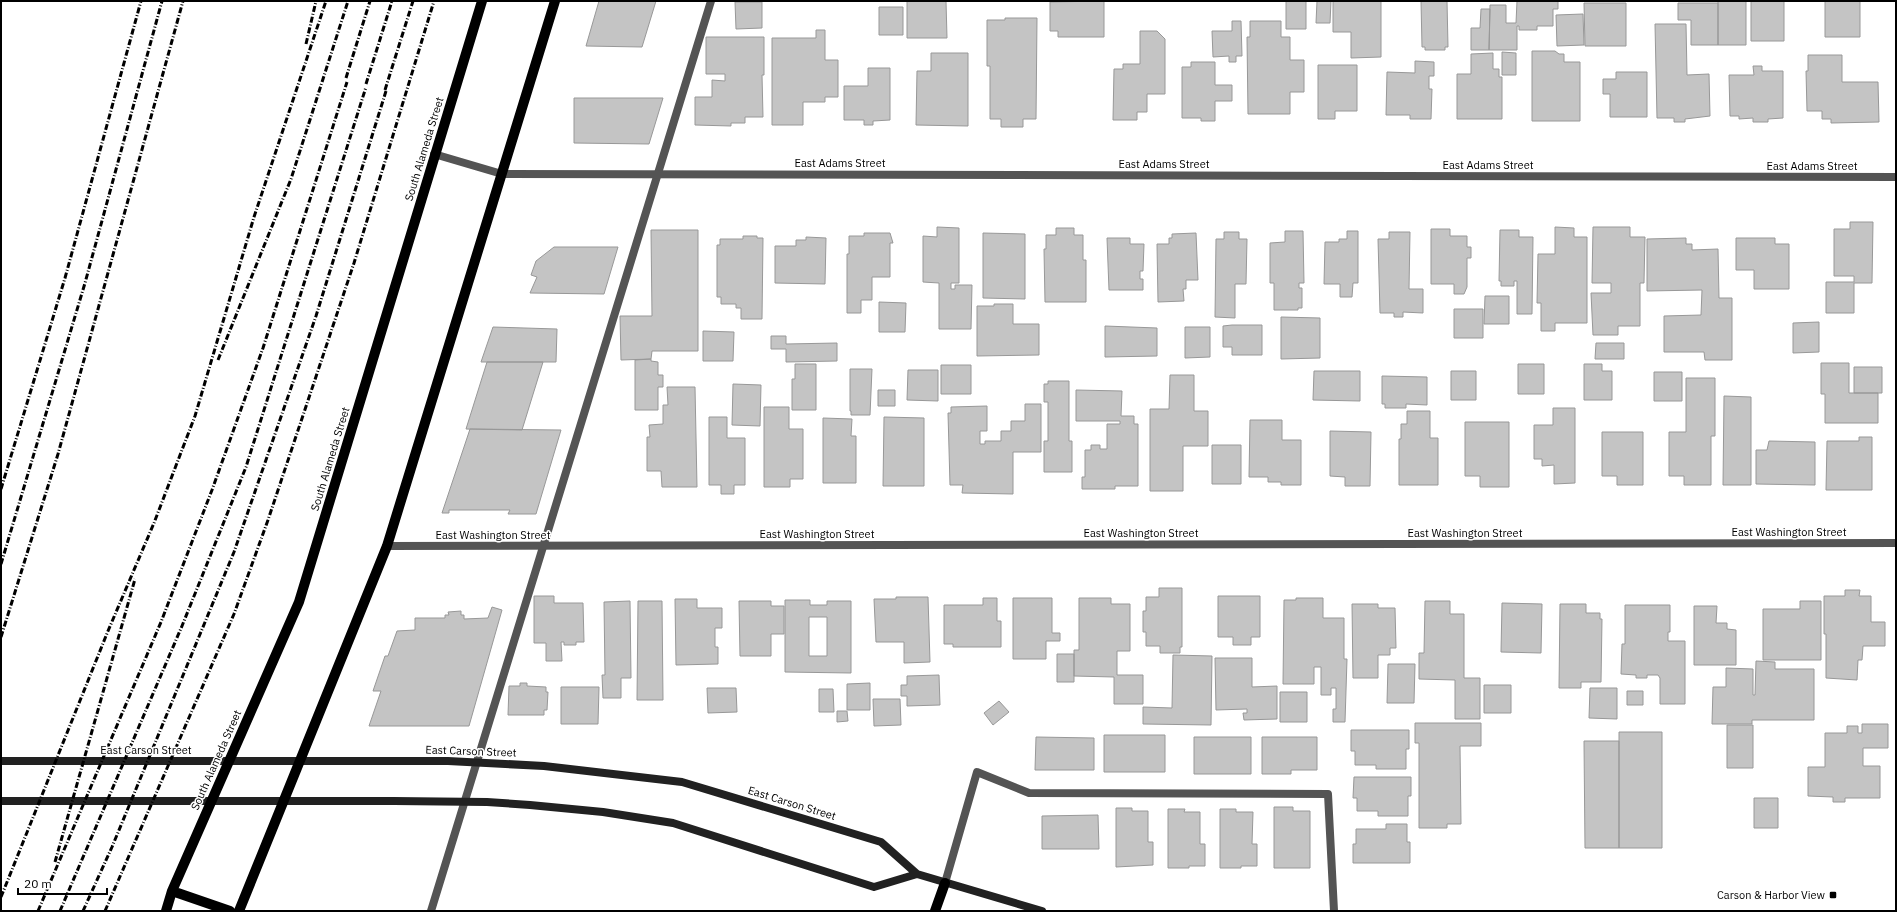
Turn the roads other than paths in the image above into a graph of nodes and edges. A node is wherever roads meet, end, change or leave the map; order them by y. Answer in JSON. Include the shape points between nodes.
{"nodes":[{"id":1,"x":482,"y":1,"type":"edge"},
{"id":2,"x":555,"y":1,"type":"edge"},
{"id":3,"x":710,"y":1,"type":"edge"},
{"id":4,"x":434,"y":154,"type":"junction"},
{"id":5,"x":502,"y":174,"type":"junction"},
{"id":6,"x":656,"y":174,"type":"junction"},
{"id":7,"x":1896,"y":177,"type":"edge"},
{"id":8,"x":1896,"y":543,"type":"edge"},
{"id":9,"x":387,"y":546,"type":"junction"},
{"id":10,"x":543,"y":546,"type":"junction"},
{"id":11,"x":1,"y":761,"type":"edge"},
{"id":12,"x":1,"y":801,"type":"edge"},
{"id":13,"x":917,"y":874,"type":"junction"},
{"id":14,"x":945,"y":883,"type":"junction"},
{"id":15,"x":172,"y":891,"type":"junction"},
{"id":16,"x":166,"y":911,"type":"edge"},
{"id":17,"x":230,"y":911,"type":"edge"},
{"id":18,"x":239,"y":911,"type":"edge"},
{"id":19,"x":431,"y":911,"type":"edge"},
{"id":20,"x":935,"y":911,"type":"edge"},
{"id":21,"x":1042,"y":911,"type":"edge"},
{"id":22,"x":1334,"y":911,"type":"edge"}],
"edges":[{"from":1,"to":4,"type":"main road","name":"South Alameda Street"},
{"from":2,"to":5,"type":"main road"},
{"from":3,"to":6,"type":"street"},
{"from":4,"to":5,"type":"street","name":"East Adams Street"},
{"from":4,"to":15,"type":"main road","name":"South Alameda Street","via":[[299,602]]},
{"from":5,"to":6,"type":"street","name":"East Adams Street"},
{"from":5,"to":9,"type":"main road"},
{"from":6,"to":7,"type":"street","name":"East Adams Street"},
{"from":6,"to":10,"type":"street"},
{"from":8,"to":10,"type":"street","name":"East Washington Street"},
{"from":9,"to":10,"type":"street","name":"East Washington Street"},
{"from":9,"to":18,"type":"main road"},
{"from":10,"to":19,"type":"street"},
{"from":11,"to":13,"type":"main road","name":"East Carson Street","via":[[448,761],[544,766],[682,782],[881,842]]},
{"from":12,"to":13,"type":"main road","via":[[394,801],[530,805],[603,812],[673,823],[874,887]]},
{"from":13,"to":14,"type":"main road","name":"East Carson Street"},
{"from":14,"to":20,"type":"main road"},
{"from":14,"to":21,"type":"main road","name":"East Carson Street"},
{"from":14,"to":22,"type":"street","via":[[977,772],[1029,793],[1328,794]]},
{"from":15,"to":16,"type":"main road","name":"South Alameda Street"},
{"from":15,"to":17,"type":"main road"}]}
